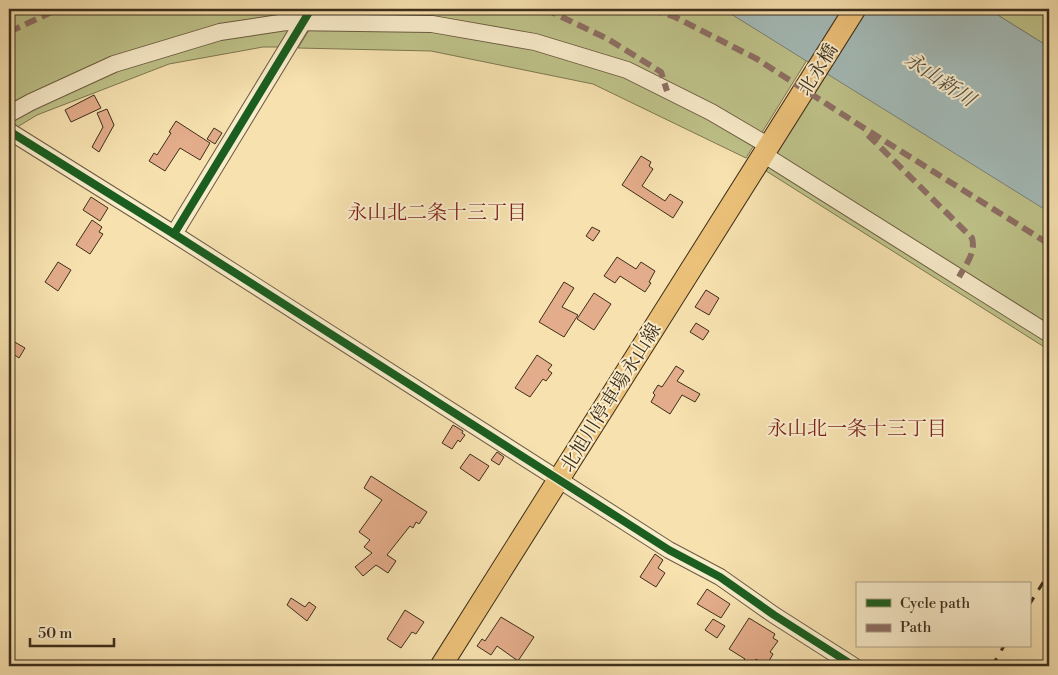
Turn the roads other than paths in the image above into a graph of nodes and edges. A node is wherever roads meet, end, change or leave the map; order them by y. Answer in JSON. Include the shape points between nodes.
{"nodes":[{"id":1,"x":855,"y":9,"type":"edge"},
{"id":2,"x":307,"y":15,"type":"edge"},
{"id":3,"x":9,"y":114,"type":"edge"},
{"id":4,"x":9,"y":131,"type":"edge"},
{"id":5,"x":770,"y":143,"type":"junction"},
{"id":6,"x":174,"y":234,"type":"junction"},
{"id":7,"x":1049,"y":334,"type":"edge"},
{"id":8,"x":558,"y":480,"type":"junction"},
{"id":9,"x":441,"y":666,"type":"edge"},
{"id":10,"x":854,"y":666,"type":"edge"}],
"edges":[{"from":1,"to":5,"type":"main road","name":"北永橋"},
{"from":2,"to":3,"type":"street","via":[[286,22],[220,32],[114,64]]},
{"from":2,"to":5,"type":"street","via":[[432,24],[535,42],[627,70]]},
{"from":2,"to":6,"type":"street"},
{"from":4,"to":6,"type":"street"},
{"from":5,"to":7,"type":"street"},
{"from":5,"to":8,"type":"main road","name":"北旭川停車場永山線"},
{"from":6,"to":8,"type":"street"},
{"from":8,"to":9,"type":"main road","name":"北旭川停車場永山線"},
{"from":8,"to":10,"type":"street","via":[[669,550],[720,577]]}]}
